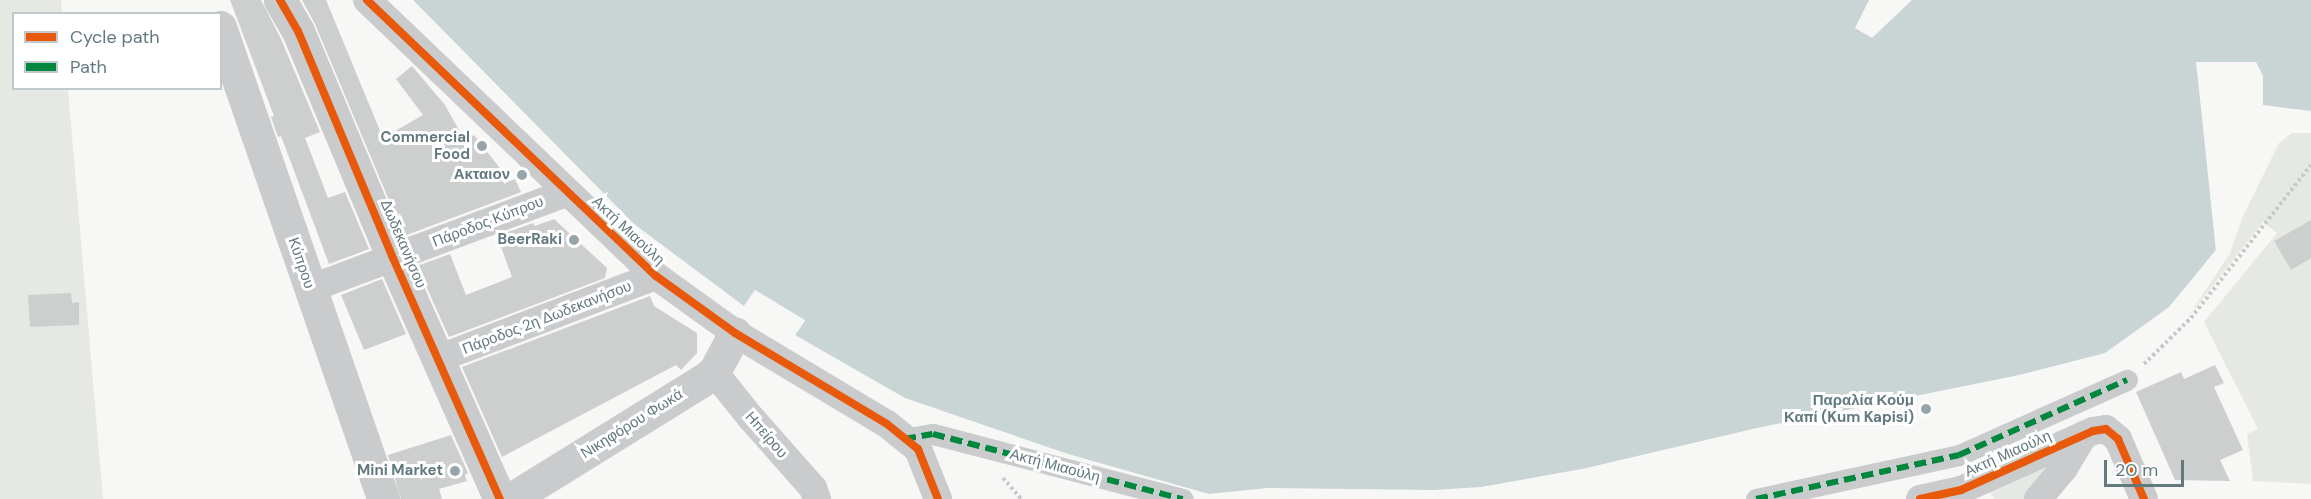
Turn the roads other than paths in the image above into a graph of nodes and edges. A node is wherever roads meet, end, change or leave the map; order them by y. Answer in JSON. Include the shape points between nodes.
{"nodes":[{"id":1,"x":280,"y":0,"type":"edge"},
{"id":2,"x":367,"y":0,"type":"edge"},
{"id":3,"x":222,"y":33,"type":"edge"},
{"id":4,"x":566,"y":193,"type":"junction"},
{"id":5,"x":393,"y":258,"type":"junction"},
{"id":6,"x":656,"y":276,"type":"junction"},
{"id":7,"x":309,"y":289,"type":"junction"},
{"id":8,"x":735,"y":333,"type":"junction"},
{"id":9,"x":437,"y":359,"type":"junction"},
{"id":10,"x":714,"y":372,"type":"junction"},
{"id":11,"x":2127,"y":380,"type":"dead end"},
{"id":12,"x":2095,"y":432,"type":"junction"},
{"id":13,"x":904,"y":439,"type":"junction"},
{"id":14,"x":1963,"y":495,"type":"edge"},
{"id":15,"x":383,"y":499,"type":"edge"},
{"id":16,"x":500,"y":499,"type":"edge"},
{"id":17,"x":511,"y":499,"type":"edge"},
{"id":18,"x":817,"y":499,"type":"edge"},
{"id":19,"x":938,"y":499,"type":"edge"},
{"id":20,"x":1183,"y":499,"type":"edge"},
{"id":21,"x":1756,"y":499,"type":"edge"},
{"id":22,"x":1920,"y":499,"type":"edge"},
{"id":23,"x":2038,"y":499,"type":"edge"},
{"id":24,"x":2144,"y":499,"type":"edge"}],
"edges":[{"from":1,"to":5,"type":"street","name":"Δωδεκανήσου","via":[[298,31]]},
{"from":2,"to":4,"type":"street","name":"Ακτή Μιαούλη"},
{"from":3,"to":7,"type":"street","name":"Κύπρου"},
{"from":4,"to":5,"type":"street","name":"Πάροδος Κύπρου"},
{"from":4,"to":6,"type":"street","name":"Ακτή Μιαούλη"},
{"from":5,"to":7,"type":"street","name":"Πάροδος Κύπρου"},
{"from":5,"to":9,"type":"street","name":"Δωδεκανήσου"},
{"from":6,"to":8,"type":"street","name":"Ακτή Μιαούλη"},
{"from":6,"to":9,"type":"street","name":"Πάροδος 2η Δωδεκανήσου"},
{"from":7,"to":15,"type":"street","name":"Κύπρου"},
{"from":8,"to":10,"type":"street","name":"Νικηφόρου Φωκά"},
{"from":8,"to":13,"type":"street","name":"Ακτή Μιαούλη","via":[[887,424]]},
{"from":9,"to":16,"type":"street","name":"Δωδεκανήσου"},
{"from":10,"to":17,"type":"street","name":"Νικηφόρου Φωκά"},
{"from":10,"to":18,"type":"street","name":"Ηπείρου","via":[[813,488]]},
{"from":11,"to":21,"type":"street","name":"Ακτή Μιαούλη","via":[[1959,455]]},
{"from":12,"to":14,"type":"street","name":"Ακτή Μιαούλη"},
{"from":12,"to":23,"type":"street"},
{"from":12,"to":24,"type":"street","via":[[2118,439]]},
{"from":13,"to":19,"type":"street","via":[[918,449]]},
{"from":13,"to":20,"type":"street","name":"Ακτή Μιαούλη","via":[[933,434]]},
{"from":14,"to":22,"type":"street","name":"Ακτή Μιαούλη"}]}
